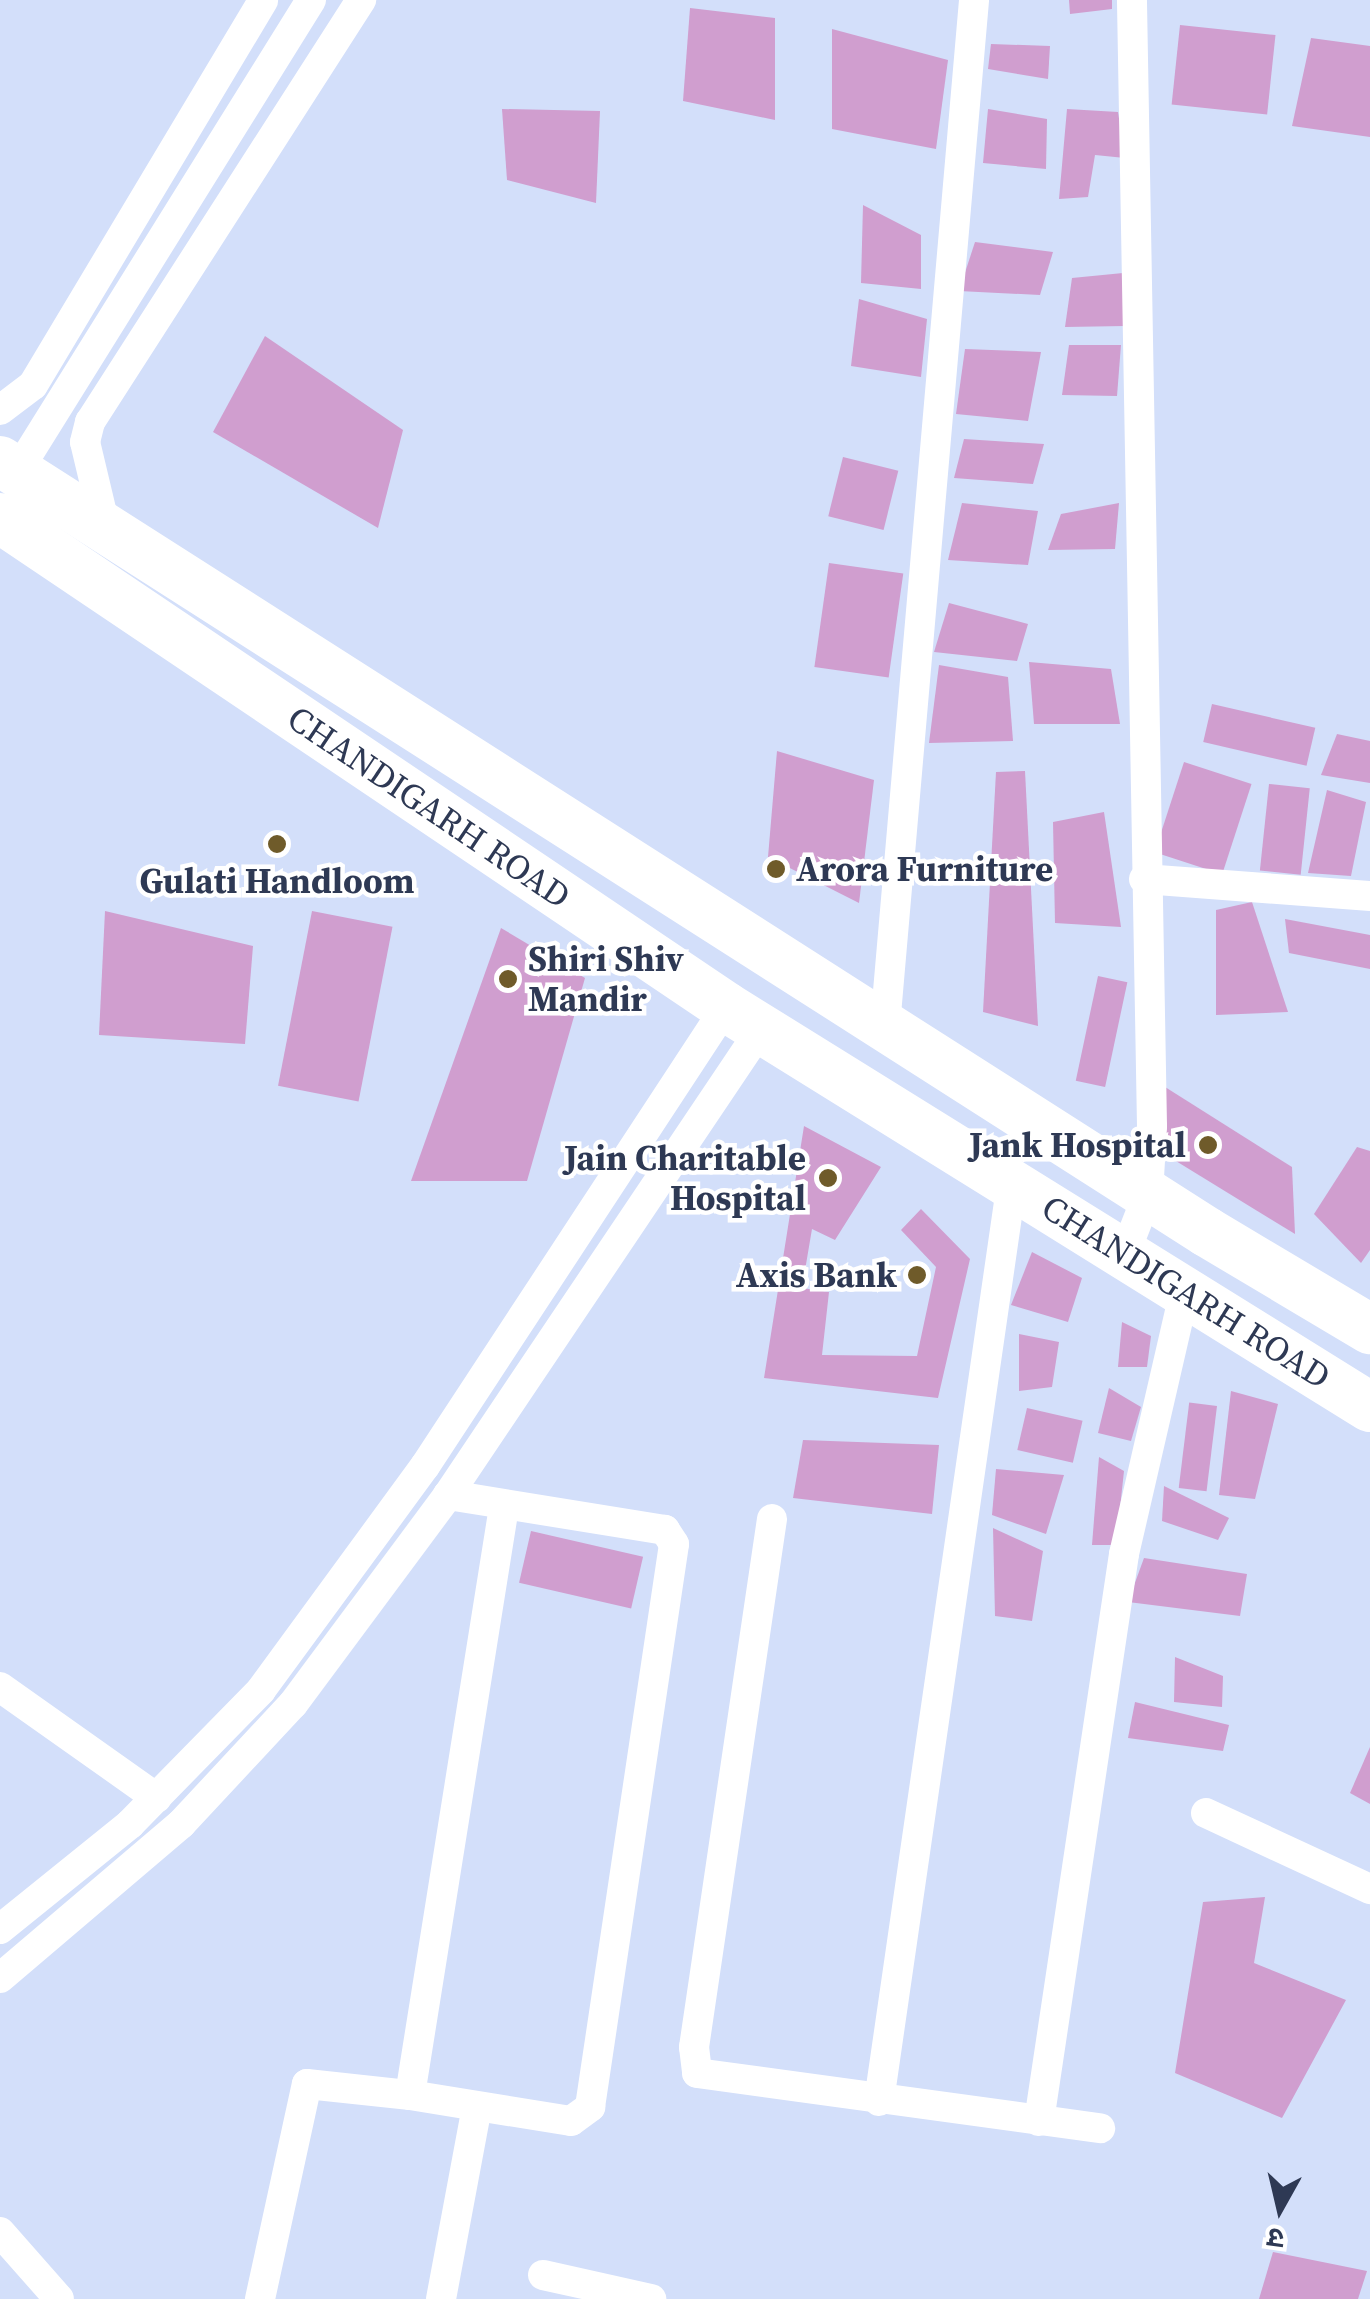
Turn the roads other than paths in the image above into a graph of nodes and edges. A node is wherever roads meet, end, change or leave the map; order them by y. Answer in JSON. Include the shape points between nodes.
{"nodes":[{"id":1,"x":263,"y":0,"type":"edge"},
{"id":2,"x":310,"y":0,"type":"edge"},
{"id":3,"x":361,"y":0,"type":"edge"},
{"id":4,"x":974,"y":0,"type":"edge"},
{"id":5,"x":1132,"y":0,"type":"edge"},
{"id":6,"x":0,"y":410,"type":"edge"},
{"id":7,"x":8,"y":466,"type":"edge"},
{"id":8,"x":0,"y":518,"type":"edge"},
{"id":9,"x":105,"y":526,"type":"junction"},
{"id":10,"x":1144,"y":879,"type":"junction"},
{"id":11,"x":1370,"y":896,"type":"edge"},
{"id":12,"x":744,"y":1018,"type":"junction"},
{"id":13,"x":885,"y":1026,"type":"junction"},
{"id":14,"x":1012,"y":1182,"type":"junction"},
{"id":15,"x":1148,"y":1194,"type":"junction"},
{"id":16,"x":1124,"y":1253,"type":"junction"},
{"id":17,"x":1184,"y":1290,"type":"junction"},
{"id":18,"x":1366,"y":1319,"type":"edge"},
{"id":19,"x":1370,"y":1407,"type":"edge"},
{"id":20,"x":448,"y":1496,"type":"junction"},
{"id":21,"x":504,"y":1507,"type":"junction"},
{"id":22,"x":772,"y":1519,"type":"dead end"},
{"id":23,"x":0,"y":1687,"type":"edge"},
{"id":24,"x":157,"y":1798,"type":"junction"},
{"id":25,"x":1206,"y":1814,"type":"dead end"},
{"id":26,"x":1370,"y":1890,"type":"edge"},
{"id":27,"x":0,"y":1929,"type":"edge"},
{"id":28,"x":0,"y":1978,"type":"edge"},
{"id":29,"x":410,"y":2095,"type":"junction"},
{"id":30,"x":880,"y":2101,"type":"junction"},
{"id":31,"x":477,"y":2107,"type":"junction"},
{"id":32,"x":1039,"y":2121,"type":"junction"},
{"id":33,"x":1100,"y":2128,"type":"dead end"},
{"id":34,"x":0,"y":2232,"type":"edge"},
{"id":35,"x":543,"y":2275,"type":"dead end"},
{"id":36,"x":59,"y":2299,"type":"edge"},
{"id":37,"x":260,"y":2299,"type":"edge"},
{"id":38,"x":441,"y":2299,"type":"edge"},
{"id":39,"x":651,"y":2299,"type":"edge"}],
"edges":[{"from":1,"to":6,"type":"street","via":[[32,385]]},
{"from":2,"to":7,"type":"street"},
{"from":3,"to":9,"type":"street","via":[[90,422],[86,442]]},
{"from":4,"to":13,"type":"street"},
{"from":5,"to":10,"type":"street"},
{"from":7,"to":9,"type":"main road","name":"CHANDIGARH ROAD"},
{"from":8,"to":12,"type":"main road","name":"CHANDIGARH ROAD"},
{"from":9,"to":13,"type":"main road","name":"CHANDIGARH ROAD"},
{"from":10,"to":11,"type":"street"},
{"from":10,"to":15,"type":"street"},
{"from":12,"to":14,"type":"main road","name":"CHANDIGARH ROAD"},
{"from":12,"to":20,"type":"street"},
{"from":12,"to":24,"type":"street","via":[[326,1606],[261,1690]]},
{"from":13,"to":15,"type":"main road","name":"CHANDIGARH ROAD"},
{"from":14,"to":16,"type":"main road","name":"CHANDIGARH ROAD"},
{"from":14,"to":30,"type":"street"},
{"from":15,"to":16,"type":"street"},
{"from":15,"to":18,"type":"main road","name":"CHANDIGARH ROAD"},
{"from":16,"to":17,"type":"main road","name":"CHANDIGARH ROAD"},
{"from":17,"to":19,"type":"main road","name":"CHANDIGARH ROAD"},
{"from":17,"to":32,"type":"street","via":[[1124,1554]]},
{"from":20,"to":21,"type":"street"},
{"from":20,"to":28,"type":"street","via":[[241,1765]]},
{"from":21,"to":29,"type":"street"},
{"from":21,"to":31,"type":"street","via":[[666,1530],[674,1544],[590,2107],[572,2122]]},
{"from":22,"to":30,"type":"street","via":[[692,2064],[705,2078]]},
{"from":23,"to":24,"type":"street"},
{"from":24,"to":27,"type":"street"},
{"from":25,"to":26,"type":"street"},
{"from":29,"to":31,"type":"street"},
{"from":29,"to":37,"type":"street","via":[[306,2084]]},
{"from":30,"to":32,"type":"street"},
{"from":31,"to":38,"type":"street"},
{"from":32,"to":33,"type":"street"},
{"from":34,"to":36,"type":"street"},
{"from":35,"to":39,"type":"street"}]}
